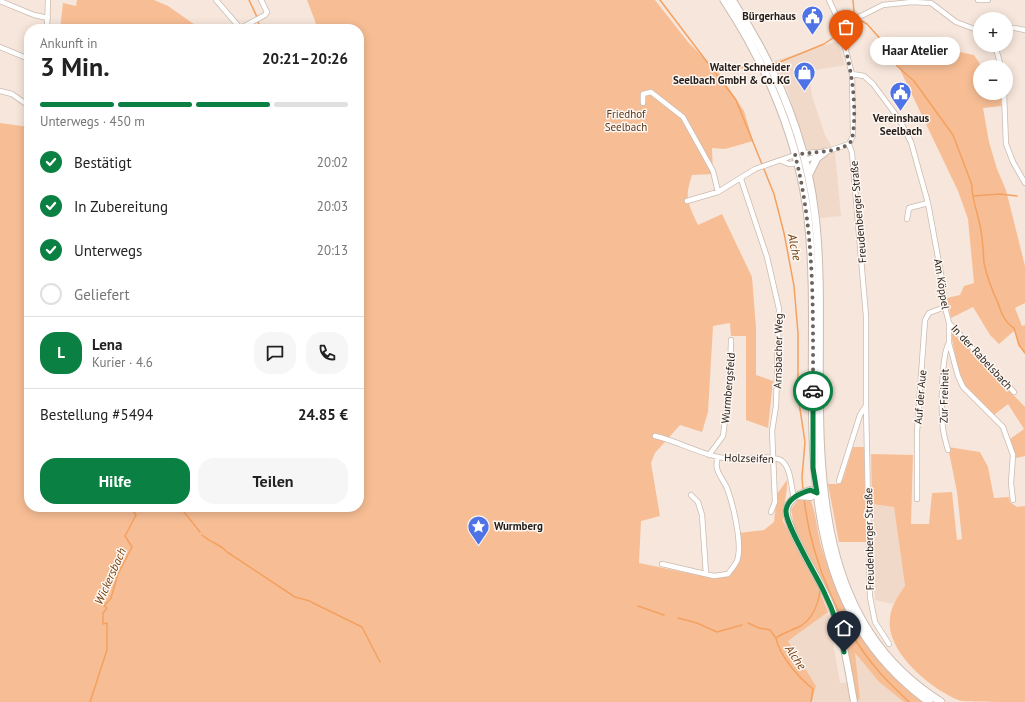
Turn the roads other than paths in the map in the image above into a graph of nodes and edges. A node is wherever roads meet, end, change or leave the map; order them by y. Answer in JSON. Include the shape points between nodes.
{"nodes":[{"id":1,"x":48,"y":0,"type":"edge"},
{"id":2,"x":216,"y":0,"type":"edge"},
{"id":3,"x":261,"y":0,"type":"edge"},
{"id":4,"x":724,"y":0,"type":"edge"},
{"id":5,"x":732,"y":0,"type":"edge"},
{"id":6,"x":829,"y":0,"type":"edge"},
{"id":7,"x":978,"y":0,"type":"edge"},
{"id":8,"x":988,"y":0,"type":"edge"},
{"id":9,"x":0,"y":1,"type":"edge"},
{"id":10,"x":912,"y":1,"type":"edge"},
{"id":11,"x":932,"y":1,"type":"edge"},
{"id":12,"x":48,"y":18,"type":"junction"},
{"id":13,"x":47,"y":24,"type":"edge"},
{"id":14,"x":237,"y":24,"type":"edge"},
{"id":15,"x":248,"y":24,"type":"edge"},
{"id":16,"x":839,"y":25,"type":"junction"},
{"id":17,"x":973,"y":28,"type":"edge"},
{"id":18,"x":1013,"y":28,"type":"edge"},
{"id":19,"x":1025,"y":30,"type":"edge"},
{"id":20,"x":0,"y":47,"type":"edge"},
{"id":21,"x":24,"y":57,"type":"edge"},
{"id":22,"x":852,"y":74,"type":"junction"},
{"id":23,"x":0,"y":91,"type":"edge"},
{"id":24,"x":1004,"y":100,"type":"edge"},
{"id":25,"x":24,"y":102,"type":"edge"},
{"id":26,"x":643,"y":103,"type":"dead end"},
{"id":27,"x":849,"y":144,"type":"junction"},
{"id":28,"x":823,"y":154,"type":"junction"},
{"id":29,"x":795,"y":155,"type":"junction"},
{"id":30,"x":804,"y":156,"type":"junction"},
{"id":31,"x":782,"y":161,"type":"junction"},
{"id":32,"x":797,"y":163,"type":"junction"},
{"id":33,"x":809,"y":174,"type":"junction"},
{"id":34,"x":741,"y":179,"type":"junction"},
{"id":35,"x":1025,"y":183,"type":"edge"},
{"id":36,"x":718,"y":192,"type":"junction"},
{"id":37,"x":687,"y":201,"type":"dead end"},
{"id":38,"x":928,"y":203,"type":"junction"},
{"id":39,"x":907,"y":219,"type":"dead end"},
{"id":40,"x":945,"y":307,"type":"junction"},
{"id":41,"x":949,"y":322,"type":"junction"},
{"id":42,"x":731,"y":340,"type":"dead end"},
{"id":43,"x":949,"y":343,"type":"junction"},
{"id":44,"x":1014,"y":392,"type":"dead end"},
{"id":45,"x":866,"y":406,"type":"junction"},
{"id":46,"x":655,"y":436,"type":"dead end"},
{"id":47,"x":948,"y":450,"type":"dead end"},
{"id":48,"x":709,"y":455,"type":"junction"},
{"id":49,"x":718,"y":457,"type":"junction"},
{"id":50,"x":774,"y":457,"type":"junction"},
{"id":51,"x":839,"y":481,"type":"dead end"},
{"id":52,"x":820,"y":493,"type":"junction"},
{"id":53,"x":690,"y":495,"type":"dead end"},
{"id":54,"x":797,"y":496,"type":"junction"},
{"id":55,"x":917,"y":499,"type":"dead end"},
{"id":56,"x":1013,"y":500,"type":"dead end"},
{"id":57,"x":771,"y":512,"type":"dead end"},
{"id":58,"x":662,"y":564,"type":"dead end"},
{"id":59,"x":706,"y":574,"type":"junction"},
{"id":60,"x":889,"y":644,"type":"dead end"},
{"id":61,"x":854,"y":702,"type":"edge"},
{"id":62,"x":929,"y":702,"type":"edge"},
{"id":63,"x":940,"y":702,"type":"edge"}],
"edges":[{"from":1,"to":12,"type":"street"},
{"from":2,"to":14,"type":"street"},
{"from":3,"to":15,"type":"street","via":[[267,12]]},
{"from":4,"to":29,"type":"main road","name":"Freudenberger Straße","via":[[765,72]]},
{"from":5,"to":30,"type":"main road","name":"Freudenberger Straße","via":[[779,83]]},
{"from":6,"to":16,"type":"street","name":"Freudenberger Straße"},
{"from":7,"to":8,"type":"street"},
{"from":9,"to":12,"type":"street"},
{"from":10,"to":11,"type":"street"},
{"from":10,"to":16,"type":"street","via":[[883,5]]},
{"from":11,"to":17,"type":"street","via":[[956,22]]},
{"from":12,"to":13,"type":"street"},
{"from":16,"to":22,"type":"street","name":"Freudenberger Straße"},
{"from":18,"to":19,"type":"street"},
{"from":20,"to":21,"type":"street"},
{"from":22,"to":27,"type":"street","name":"Freudenberger Straße","via":[[853,136]]},
{"from":22,"to":38,"type":"street","name":"Am Köppel","via":[[859,74],[868,80],[903,126],[911,142]]},
{"from":23,"to":25,"type":"street","via":[[12,94]]},
{"from":24,"to":35,"type":"street","via":[[1006,144]]},
{"from":26,"to":36,"type":"street","via":[[643,94],[651,92],[683,117],[713,171]]},
{"from":27,"to":28,"type":"street"},
{"from":27,"to":45,"type":"street","name":"Freudenberger Straße","via":[[852,153],[865,295]]},
{"from":28,"to":30,"type":"street"},
{"from":28,"to":33,"type":"main road","via":[[812,165]]},
{"from":29,"to":30,"type":"main road"},
{"from":29,"to":31,"type":"street"},
{"from":29,"to":32,"type":"main road","name":"Freudenberger Straße"},
{"from":30,"to":32,"type":"main road"},
{"from":30,"to":33,"type":"main road","name":"Freudenberger Straße"},
{"from":31,"to":32,"type":"street","via":[[789,164]]},
{"from":31,"to":34,"type":"street","via":[[763,166]]},
{"from":32,"to":52,"type":"main road","name":"Freudenberger Straße","via":[[806,203],[811,266],[813,461]]},
{"from":33,"to":52,"type":"main road","name":"Freudenberger Straße","via":[[818,260]]},
{"from":34,"to":36,"type":"street"},
{"from":34,"to":50,"type":"street","name":"Arnsbacher Weg","via":[[768,257],[779,309],[776,406],[772,431]]},
{"from":36,"to":37,"type":"street"},
{"from":38,"to":39,"type":"street","via":[[909,208]]},
{"from":38,"to":40,"type":"street","name":"Am Köppel"},
{"from":40,"to":41,"type":"street","name":"Am Köppel"},
{"from":40,"to":55,"type":"street","name":"Auf der Aue","via":[[929,313],[925,320],[917,432]]},
{"from":41,"to":43,"type":"street","name":"Am Köppel"},
{"from":41,"to":44,"type":"street","name":"In der Rabelsbach"},
{"from":42,"to":48,"type":"street","name":"Wurmbergsfeld","via":[[730,379],[723,436]]},
{"from":43,"to":47,"type":"street","name":"Zur Freiheit","via":[[945,356],[943,412]]},
{"from":43,"to":56,"type":"street","name":"Am Köppel","via":[[960,382],[1003,427],[1008,438],[1013,455]]},
{"from":45,"to":51,"type":"street","name":"Freudenberger Straße","via":[[860,415]]},
{"from":45,"to":60,"type":"street","name":"Freudenberger Straße","via":[[870,597],[875,622]]},
{"from":46,"to":48,"type":"street","name":"Holzseifen"},
{"from":48,"to":49,"type":"street","name":"Holzseifen"},
{"from":49,"to":50,"type":"street","name":"Holzseifen","via":[[746,460]]},
{"from":49,"to":59,"type":"street","via":[[718,472],[727,488],[734,512],[738,540],[737,560],[728,574]]},
{"from":50,"to":54,"type":"street","name":"Holzseifen","via":[[787,467]]},
{"from":50,"to":57,"type":"street","name":"Arnsbacher Weg","via":[[775,502]]},
{"from":52,"to":54,"type":"street","via":[[810,490],[808,494]]},
{"from":52,"to":62,"type":"main road","name":"Freudenberger Straße","via":[[820,519],[829,558],[851,613],[882,660]]},
{"from":52,"to":63,"type":"main road","name":"Freudenberger Straße","via":[[836,554],[860,616],[878,644],[896,665]]},
{"from":53,"to":59,"type":"street","via":[[698,502],[702,515]]},
{"from":54,"to":61,"type":"street","via":[[787,507],[786,516],[836,619]]},
{"from":58,"to":59,"type":"street"}]}
